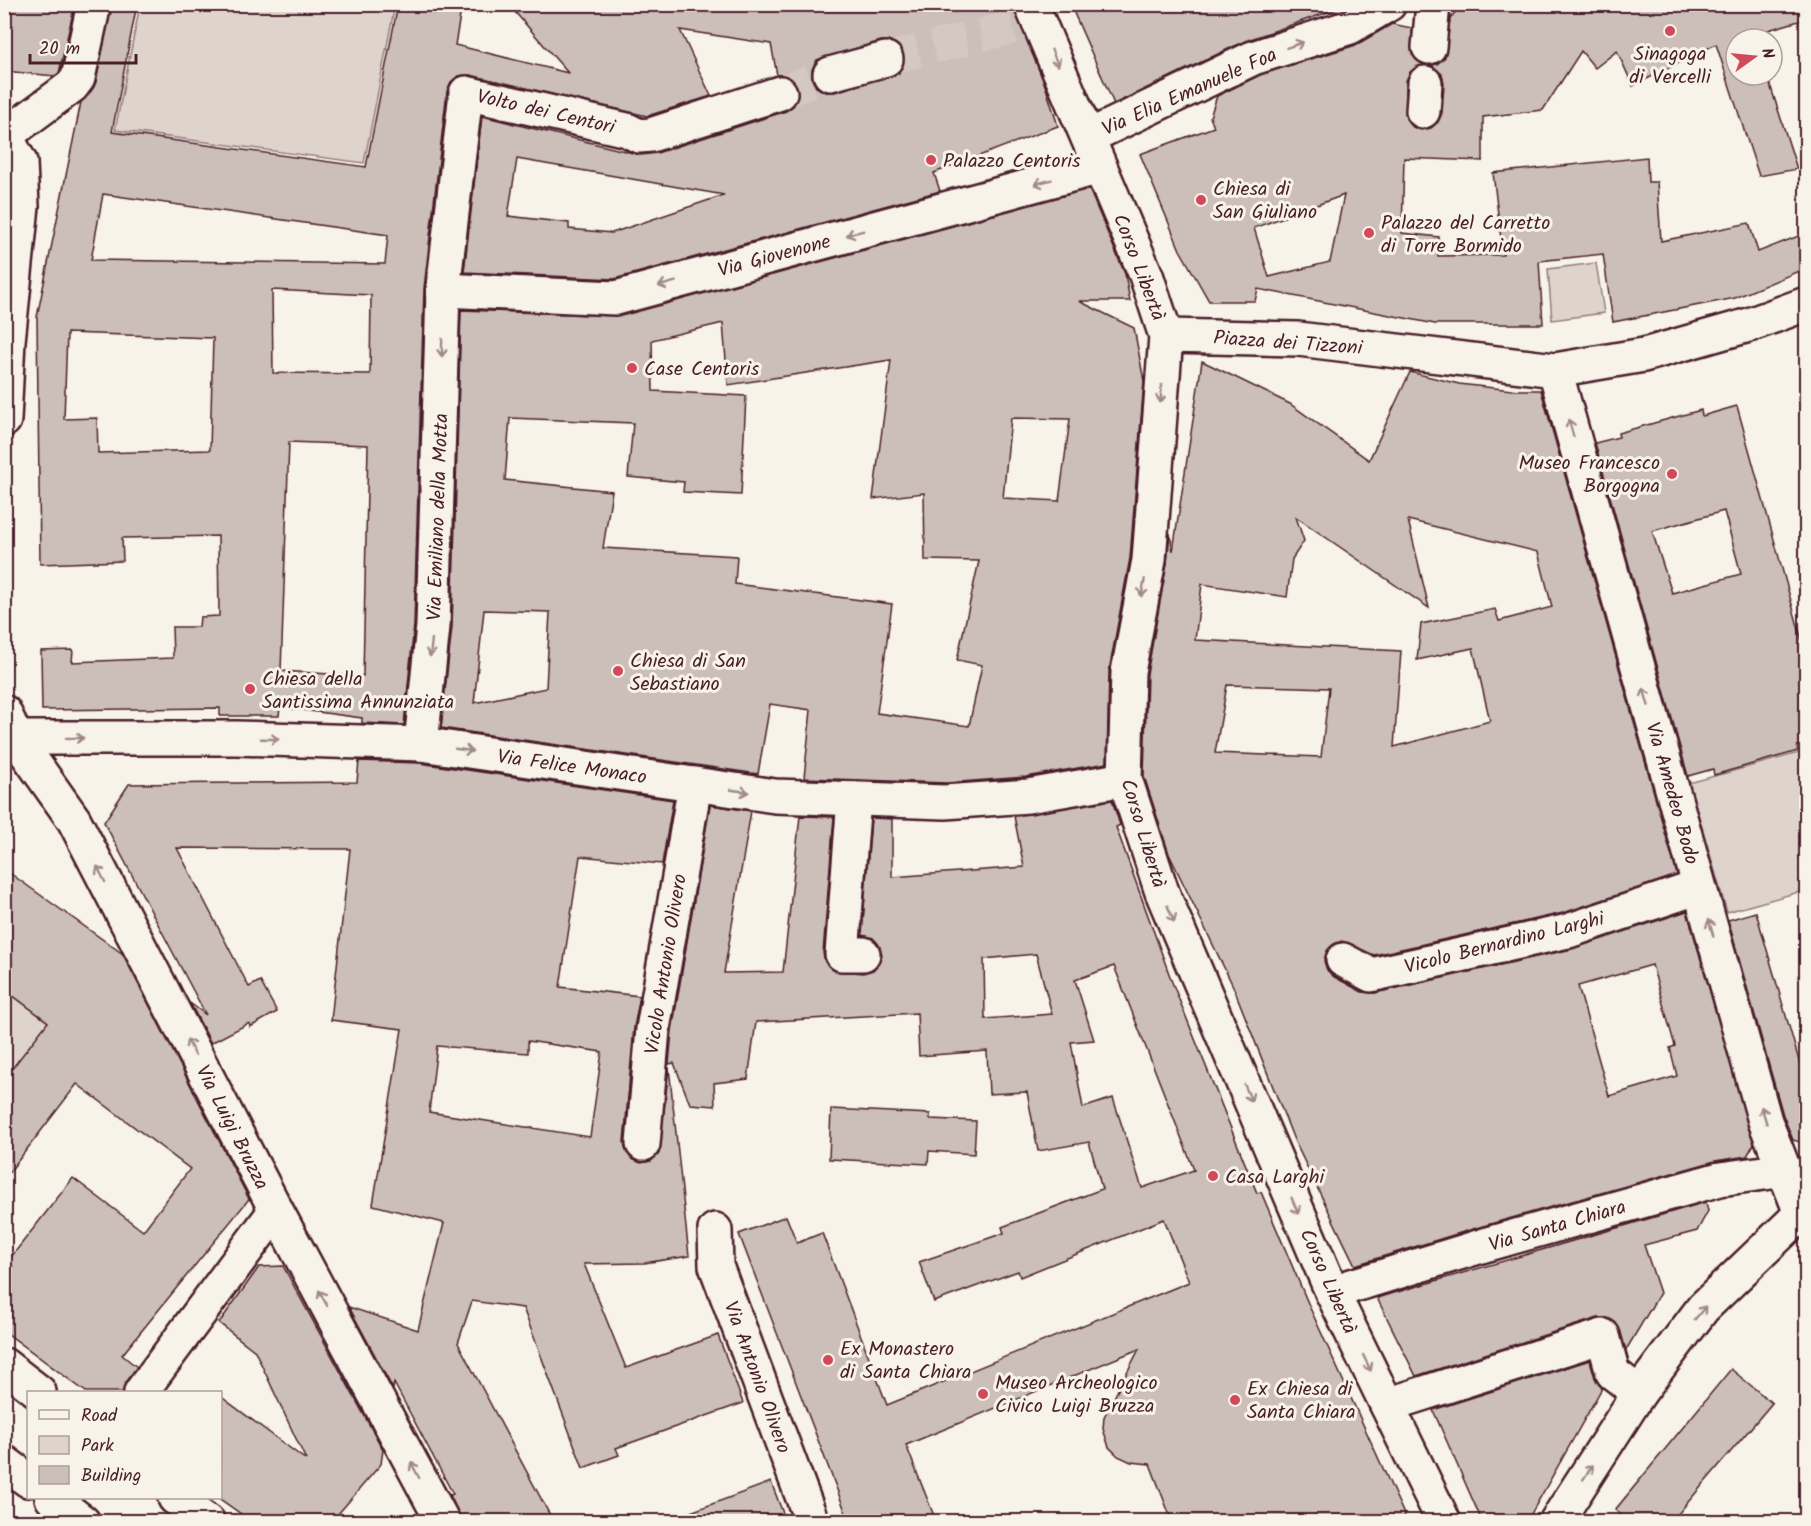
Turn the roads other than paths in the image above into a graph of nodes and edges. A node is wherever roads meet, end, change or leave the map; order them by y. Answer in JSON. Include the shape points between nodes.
{"nodes":[{"id":1,"x":94,"y":4,"type":"edge"},
{"id":2,"x":1389,"y":4,"type":"edge"},
{"id":3,"x":1433,"y":4,"type":"edge"},
{"id":4,"x":1032,"y":16,"type":"edge"},
{"id":5,"x":1343,"y":16,"type":"edge"},
{"id":6,"x":1429,"y":47,"type":"dead end"},
{"id":7,"x":886,"y":59,"type":"tunnel mouth"},
{"id":8,"x":830,"y":74,"type":"tunnel mouth"},
{"id":9,"x":780,"y":93,"type":"tunnel mouth"},
{"id":10,"x":5,"y":135,"type":"edge"},
{"id":11,"x":1088,"y":137,"type":"junction"},
{"id":12,"x":1100,"y":167,"type":"junction"},
{"id":13,"x":443,"y":290,"type":"junction"},
{"id":14,"x":1806,"y":304,"type":"edge"},
{"id":15,"x":1166,"y":336,"type":"junction"},
{"id":16,"x":1555,"y":370,"type":"junction"},
{"id":17,"x":4,"y":420,"type":"edge"},
{"id":18,"x":8,"y":729,"type":"edge"},
{"id":19,"x":421,"y":744,"type":"junction"},
{"id":20,"x":1125,"y":779,"type":"junction"},
{"id":21,"x":694,"y":784,"type":"junction"},
{"id":22,"x":855,"y":799,"type":"junction"},
{"id":23,"x":1699,"y":886,"type":"junction"},
{"id":24,"x":863,"y":954,"type":"dead end"},
{"id":25,"x":1343,"y":960,"type":"dead end"},
{"id":26,"x":644,"y":1144,"type":"dead end"},
{"id":27,"x":1785,"y":1170,"type":"junction"},
{"id":28,"x":276,"y":1210,"type":"junction"},
{"id":29,"x":1804,"y":1211,"type":"edge"},
{"id":30,"x":715,"y":1230,"type":"dead end"},
{"id":31,"x":1332,"y":1292,"type":"junction"},
{"id":32,"x":4,"y":1365,"type":"edge"},
{"id":33,"x":38,"y":1391,"type":"edge"},
{"id":34,"x":142,"y":1391,"type":"edge"},
{"id":35,"x":1639,"y":1393,"type":"junction"},
{"id":36,"x":1387,"y":1405,"type":"junction"},
{"id":37,"x":4,"y":1462,"type":"edge"},
{"id":38,"x":27,"y":1479,"type":"edge"},
{"id":39,"x":178,"y":1499,"type":"edge"},
{"id":40,"x":208,"y":1521,"type":"edge"},
{"id":41,"x":442,"y":1521,"type":"edge"},
{"id":42,"x":812,"y":1521,"type":"edge"},
{"id":43,"x":1444,"y":1521,"type":"edge"},
{"id":44,"x":1556,"y":1521,"type":"edge"}],
"edges":[{"from":1,"to":10,"type":"street","via":[[78,78]]},
{"from":2,"to":5,"type":"street","name":"Via Elia Emanuele Foa"},
{"from":3,"to":6,"type":"street"},
{"from":4,"to":11,"type":"street","name":"Corso Libertà","one_way":true},
{"from":11,"to":5,"type":"street","name":"Via Elia Emanuele Foa","one_way":true},
{"from":7,"to":8,"type":"street"},
{"from":9,"to":13,"type":"street","name":"Volto dei Centori","via":[[639,136],[466,93]]},
{"from":10,"to":17,"type":"street","via":[[20,162],[22,206]]},
{"from":11,"to":12,"type":"street","name":"Corso Libertà"},
{"from":12,"to":13,"type":"street","name":"Via Giovenone","one_way":true,"via":[[616,298]]},
{"from":12,"to":15,"type":"street","name":"Corso Libertà","via":[[1146,275]]},
{"from":13,"to":19,"type":"street","name":"Via Emiliano della Motta","one_way":true,"via":[[433,626]]},
{"from":14,"to":16,"type":"street","name":"Piazza dei Tizzoni","via":[[1644,355]]},
{"from":15,"to":16,"type":"street","name":"Piazza dei Tizzoni","via":[[1298,339]]},
{"from":15,"to":20,"type":"street","name":"Corso Libertà","one_way":true,"via":[[1149,560],[1128,672]]},
{"from":23,"to":16,"type":"street","name":"Via Amedeo Bodo","one_way":true},
{"from":18,"to":19,"type":"street","name":"Via Felice Monaco","one_way":true},
{"from":28,"to":18,"type":"street","name":"Via Luigi Bruzza","one_way":true,"via":[[74,820]]},
{"from":19,"to":21,"type":"street","name":"Via Felice Monaco","one_way":true},
{"from":20,"to":22,"type":"street","name":"Via Felice Monaco","via":[[1028,796],[945,802]]},
{"from":20,"to":31,"type":"street","name":"Corso Libertà","one_way":true,"via":[[1162,892]]},
{"from":21,"to":22,"type":"street","name":"Via Felice Monaco","one_way":true,"via":[[775,796]]},
{"from":21,"to":26,"type":"street","name":"Vicolo Antonio Olivero","via":[[653,1029]]},
{"from":22,"to":24,"type":"street","via":[[842,954]]},
{"from":23,"to":25,"type":"street","name":"Vicolo Bernardino Larghi","via":[[1568,931],[1371,975]]},
{"from":27,"to":23,"type":"street","name":"Via Amedeo Bodo","one_way":true,"via":[[1765,1121]]},
{"from":27,"to":29,"type":"street","name":"Via Amedeo Bodo"},
{"from":27,"to":31,"type":"street","name":"Via Santa Chiara","via":[[1720,1179]]},
{"from":28,"to":34,"type":"street"},
{"from":41,"to":28,"type":"street","name":"Via Luigi Bruzza","one_way":true},
{"from":35,"to":29,"type":"street","one_way":true,"via":[[1703,1308]]},
{"from":30,"to":42,"type":"street","name":"Via Antonio Olivero","via":[[716,1266]]},
{"from":31,"to":36,"type":"street","name":"Corso Libertà","one_way":true},
{"from":32,"to":33,"type":"street"},
{"from":35,"to":36,"type":"street","via":[[1613,1373],[1603,1336]]},
{"from":44,"to":35,"type":"street","one_way":true},
{"from":36,"to":43,"type":"street","name":"Corso Libertà"},
{"from":37,"to":38,"type":"street"},
{"from":39,"to":40,"type":"street"}]}
